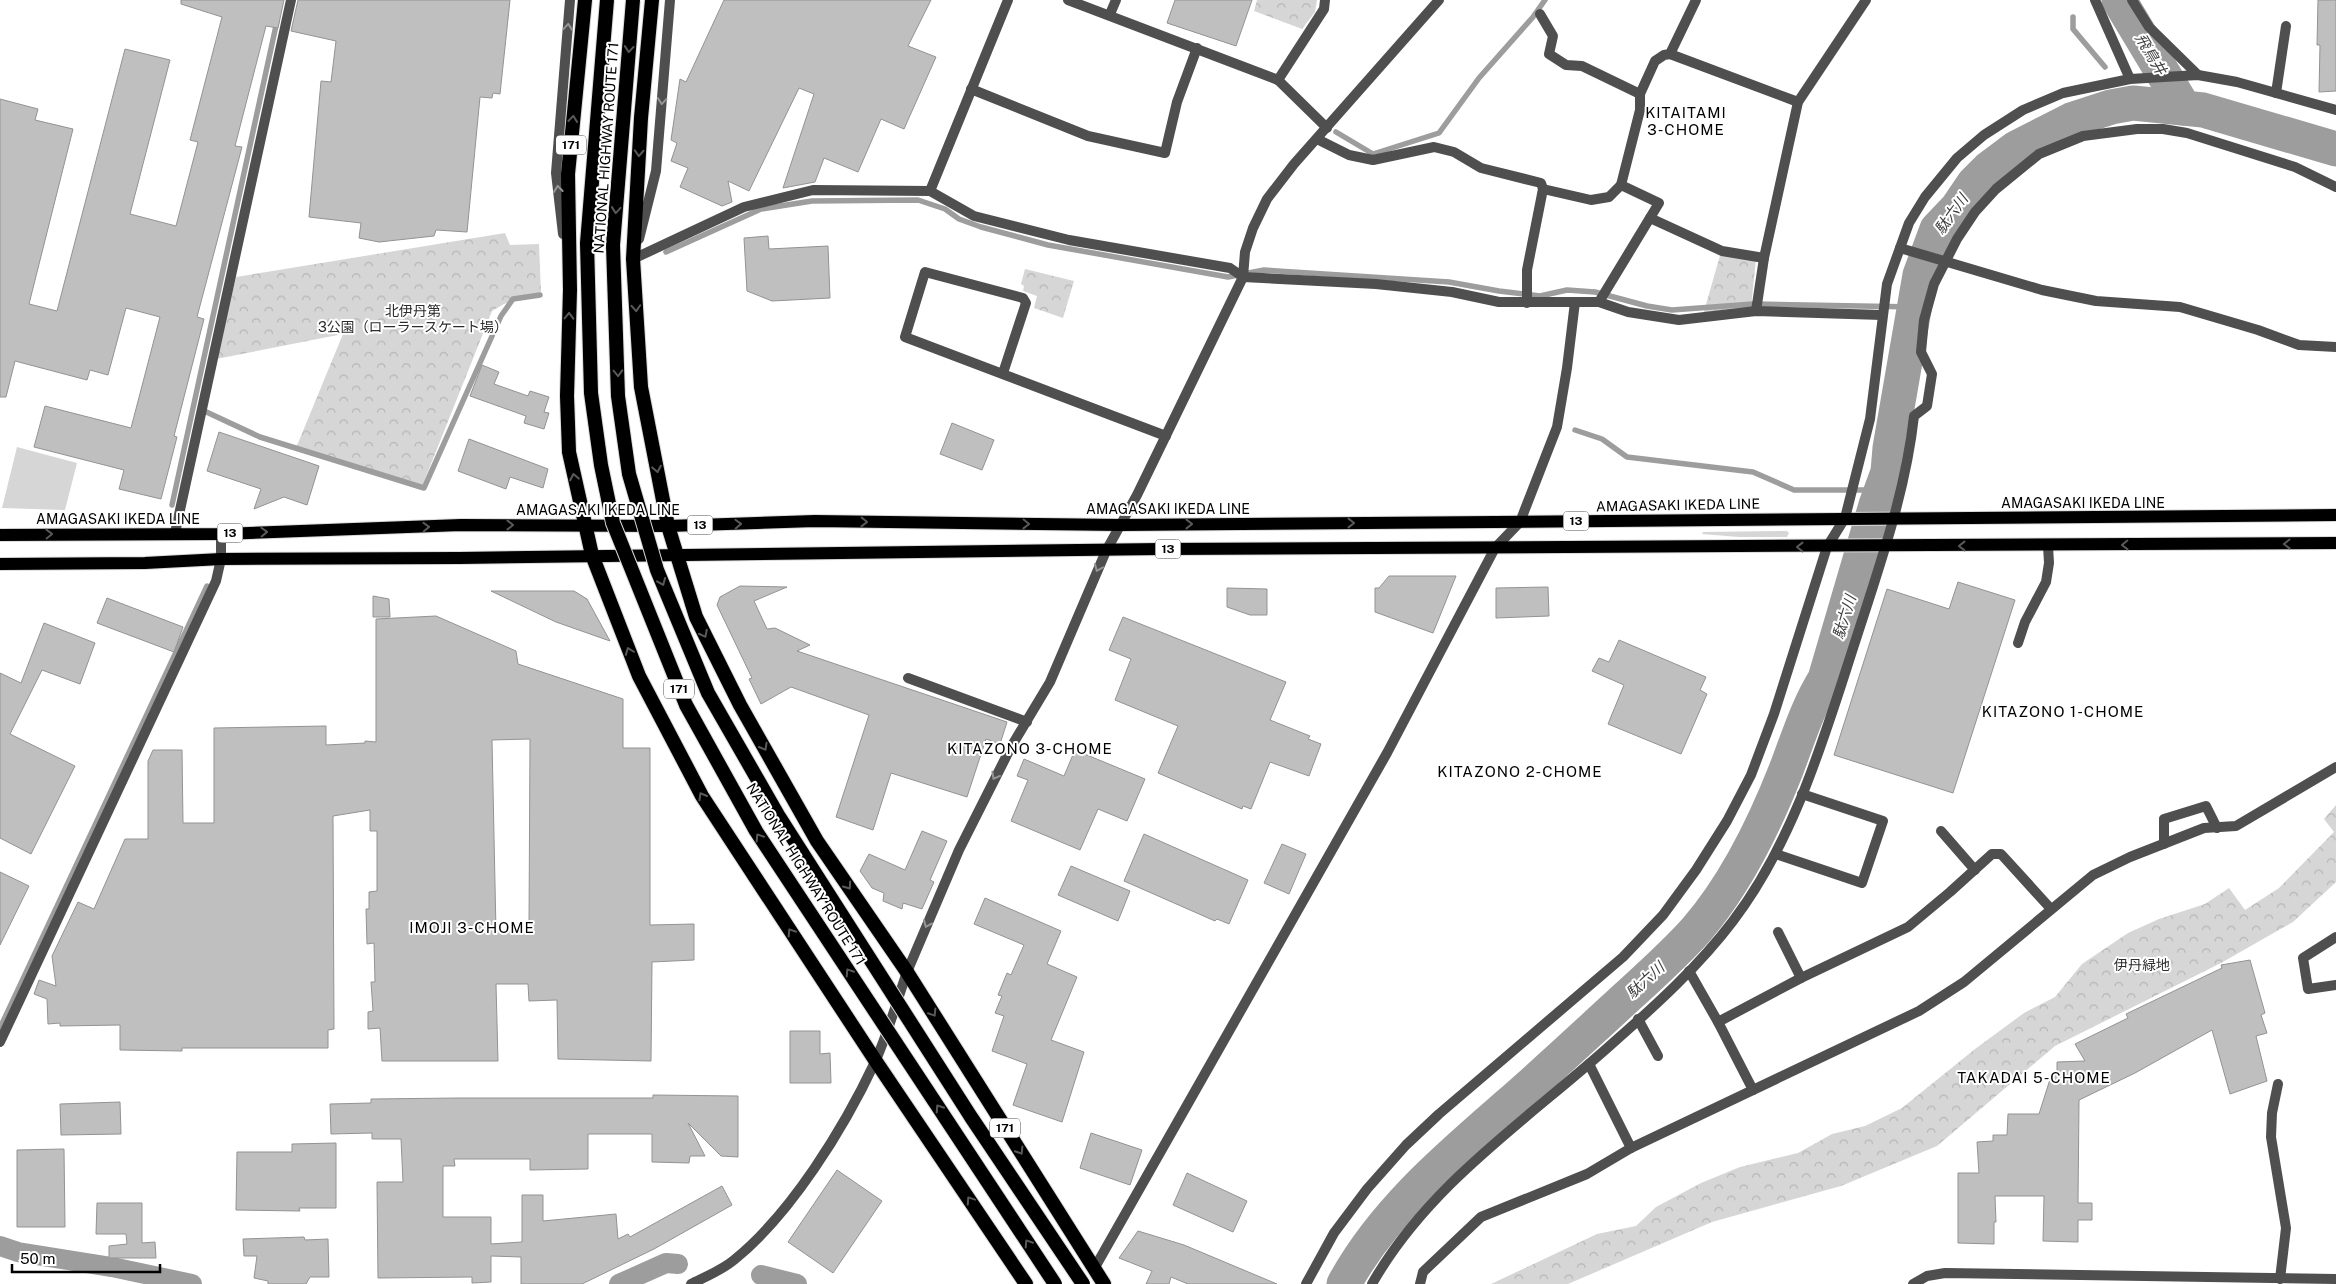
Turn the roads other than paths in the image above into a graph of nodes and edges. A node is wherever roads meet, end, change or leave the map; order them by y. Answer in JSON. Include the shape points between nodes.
{"nodes":[{"id":1,"x":291,"y":0,"type":"edge"},
{"id":2,"x":570,"y":0,"type":"edge"},
{"id":3,"x":585,"y":0,"type":"edge"},
{"id":4,"x":607,"y":0,"type":"edge"},
{"id":5,"x":634,"y":0,"type":"edge"},
{"id":6,"x":652,"y":0,"type":"edge"},
{"id":7,"x":670,"y":0,"type":"edge"},
{"id":8,"x":1008,"y":0,"type":"edge"},
{"id":9,"x":1068,"y":0,"type":"edge"},
{"id":10,"x":1116,"y":0,"type":"edge"},
{"id":11,"x":1325,"y":0,"type":"edge"},
{"id":12,"x":1439,"y":0,"type":"edge"},
{"id":13,"x":1696,"y":0,"type":"edge"},
{"id":14,"x":1866,"y":0,"type":"edge"},
{"id":15,"x":2095,"y":0,"type":"edge"},
{"id":16,"x":2132,"y":0,"type":"edge"},
{"id":17,"x":1110,"y":14,"type":"junction"},
{"id":18,"x":1540,"y":14,"type":"dead end"},
{"id":19,"x":2286,"y":26,"type":"dead end"},
{"id":20,"x":1197,"y":48,"type":"junction"},
{"id":21,"x":1670,"y":54,"type":"junction"},
{"id":22,"x":2198,"y":75,"type":"junction"},
{"id":23,"x":2130,"y":79,"type":"junction"},
{"id":24,"x":1278,"y":80,"type":"junction"},
{"id":25,"x":971,"y":89,"type":"junction"},
{"id":26,"x":2276,"y":93,"type":"junction"},
{"id":27,"x":1640,"y":94,"type":"junction"},
{"id":28,"x":1798,"y":102,"type":"junction"},
{"id":29,"x":2336,"y":110,"type":"edge"},
{"id":30,"x":1327,"y":128,"type":"junction"},
{"id":31,"x":1317,"y":139,"type":"junction"},
{"id":32,"x":1621,"y":185,"type":"junction"},
{"id":33,"x":2336,"y":186,"type":"edge"},
{"id":34,"x":1543,"y":189,"type":"junction"},
{"id":35,"x":930,"y":192,"type":"junction"},
{"id":36,"x":1650,"y":218,"type":"junction"},
{"id":37,"x":1900,"y":248,"type":"junction"},
{"id":38,"x":1764,"y":258,"type":"junction"},
{"id":39,"x":633,"y":259,"type":"junction"},
{"id":40,"x":1945,"y":262,"type":"junction"},
{"id":41,"x":1243,"y":277,"type":"junction"},
{"id":42,"x":570,"y":290,"type":"junction"},
{"id":43,"x":1575,"y":302,"type":"junction"},
{"id":44,"x":1599,"y":302,"type":"junction"},
{"id":45,"x":1527,"y":303,"type":"junction"},
{"id":46,"x":1756,"y":311,"type":"junction"},
{"id":47,"x":1882,"y":315,"type":"junction"},
{"id":48,"x":2336,"y":347,"type":"edge"},
{"id":49,"x":1003,"y":373,"type":"junction"},
{"id":50,"x":1166,"y":436,"type":"junction"},
{"id":51,"x":2336,"y":515,"type":"edge"},
{"id":52,"x":1845,"y":518,"type":"junction"},
{"id":53,"x":1894,"y":518,"type":"junction"},
{"id":54,"x":1520,"y":522,"type":"junction"},
{"id":55,"x":584,"y":525,"type":"junction"},
{"id":56,"x":668,"y":526,"type":"junction"},
{"id":57,"x":1121,"y":526,"type":"junction"},
{"id":58,"x":175,"y":532,"type":"junction"},
{"id":59,"x":221,"y":534,"type":"junction"},
{"id":60,"x":0,"y":535,"type":"edge"},
{"id":61,"x":2336,"y":543,"type":"edge"},
{"id":62,"x":1885,"y":546,"type":"junction"},
{"id":63,"x":2048,"y":546,"type":"junction"},
{"id":64,"x":1827,"y":547,"type":"junction"},
{"id":65,"x":1495,"y":548,"type":"junction"},
{"id":66,"x":1106,"y":551,"type":"junction"},
{"id":67,"x":592,"y":555,"type":"junction"},
{"id":68,"x":676,"y":556,"type":"junction"},
{"id":69,"x":221,"y":559,"type":"junction"},
{"id":70,"x":0,"y":564,"type":"edge"},
{"id":71,"x":2018,"y":643,"type":"dead end"},
{"id":72,"x":930,"y":674,"type":"dead end"},
{"id":73,"x":908,"y":678,"type":"dead end"},
{"id":74,"x":926,"y":685,"type":"junction"},
{"id":75,"x":1027,"y":722,"type":"junction"},
{"id":76,"x":2336,"y":767,"type":"edge"},
{"id":77,"x":1802,"y":794,"type":"junction"},
{"id":78,"x":2217,"y":828,"type":"junction"},
{"id":79,"x":1941,"y":831,"type":"dead end"},
{"id":80,"x":2164,"y":844,"type":"junction"},
{"id":81,"x":1776,"y":854,"type":"junction"},
{"id":82,"x":1975,"y":870,"type":"junction"},
{"id":83,"x":2051,"y":909,"type":"junction"},
{"id":84,"x":1778,"y":932,"type":"dead end"},
{"id":85,"x":2336,"y":937,"type":"edge"},
{"id":86,"x":907,"y":972,"type":"junction"},
{"id":87,"x":1689,"y":972,"type":"junction"},
{"id":88,"x":1801,"y":978,"type":"junction"},
{"id":89,"x":2336,"y":985,"type":"edge"},
{"id":90,"x":1638,"y":1020,"type":"junction"},
{"id":91,"x":1718,"y":1022,"type":"junction"},
{"id":92,"x":0,"y":1042,"type":"edge"},
{"id":93,"x":1658,"y":1056,"type":"dead end"},
{"id":94,"x":875,"y":1060,"type":"junction"},
{"id":95,"x":1589,"y":1064,"type":"junction"},
{"id":96,"x":2278,"y":1084,"type":"dead end"},
{"id":97,"x":1753,"y":1090,"type":"junction"},
{"id":98,"x":1631,"y":1148,"type":"junction"},
{"id":99,"x":1094,"y":1269,"type":"junction"},
{"id":100,"x":2280,"y":1279,"type":"junction"},
{"id":101,"x":2336,"y":1280,"type":"edge"},
{"id":102,"x":691,"y":1284,"type":"edge"},
{"id":103,"x":1026,"y":1284,"type":"edge"},
{"id":104,"x":1055,"y":1284,"type":"edge"},
{"id":105,"x":1083,"y":1284,"type":"edge"},
{"id":106,"x":1104,"y":1284,"type":"edge"},
{"id":107,"x":1306,"y":1284,"type":"edge"},
{"id":108,"x":1372,"y":1284,"type":"edge"},
{"id":109,"x":1420,"y":1284,"type":"edge"},
{"id":110,"x":1913,"y":1284,"type":"edge"}],
"edges":[{"from":1,"to":58,"type":"street"},
{"from":42,"to":2,"type":"street","one_way":true,"via":[[556,173]]},
{"from":42,"to":3,"type":"highway","number":"171","one_way":true,"via":[[568,174]]},
{"from":104,"to":4,"type":"highway","name":"NATIONAL HIGHWAY ROUTE 171","number":"171","one_way":true,"bridge":true,"via":[[756,832],[686,705],[613,523],[600,465],[591,393],[587,243]]},
{"from":5,"to":105,"type":"highway","name":"NATIONAL HIGHWAY ROUTE 171","number":"171","one_way":true,"bridge":true,"via":[[613,245],[618,396],[629,474],[657,570],[708,693],[774,808]]},
{"from":6,"to":39,"type":"highway","number":"171","one_way":true},
{"from":7,"to":39,"type":"street","one_way":true,"via":[[656,171]]},
{"from":8,"to":25,"type":"street"},
{"from":9,"to":17,"type":"street"},
{"from":10,"to":17,"type":"street"},
{"from":11,"to":24,"type":"street","via":[[1324,9]]},
{"from":12,"to":30,"type":"street"},
{"from":13,"to":21,"type":"street"},
{"from":14,"to":28,"type":"street"},
{"from":15,"to":23,"type":"street"},
{"from":16,"to":22,"type":"street","via":[[2149,27]]},
{"from":17,"to":20,"type":"street"},
{"from":18,"to":27,"type":"street","via":[[1553,36],[1548,54],[1566,65],[1582,66]]},
{"from":19,"to":26,"type":"street"},
{"from":20,"to":24,"type":"street"},
{"from":20,"to":25,"type":"street","via":[[1177,102],[1165,153],[1088,136]]},
{"from":21,"to":27,"type":"street","via":[[1655,61]]},
{"from":21,"to":28,"type":"street"},
{"from":22,"to":23,"type":"street"},
{"from":22,"to":26,"type":"street"},
{"from":23,"to":37,"type":"street","via":[[2063,93],[2023,110],[1984,135],[1957,158],[1925,197],[1909,223]]},
{"from":24,"to":30,"type":"street"},
{"from":25,"to":35,"type":"street"},
{"from":26,"to":29,"type":"street"},
{"from":27,"to":32,"type":"street","via":[[1640,110]]},
{"from":28,"to":38,"type":"street"},
{"from":30,"to":31,"type":"street"},
{"from":31,"to":34,"type":"street","via":[[1349,155],[1373,160],[1434,147],[1454,152],[1482,168],[1541,183]]},
{"from":31,"to":41,"type":"street","via":[[1267,199],[1245,252]]},
{"from":32,"to":34,"type":"street","via":[[1609,197],[1591,200]]},
{"from":32,"to":36,"type":"street","via":[[1659,203]]},
{"from":33,"to":40,"type":"street","via":[[2295,167],[2163,129],[2083,136],[2039,154],[1996,189],[1975,212]]},
{"from":34,"to":45,"type":"street","via":[[1527,270]]},
{"from":35,"to":39,"type":"street","via":[[813,190],[744,207]]},
{"from":35,"to":41,"type":"street","via":[[974,216],[1069,240],[1230,268]]},
{"from":36,"to":38,"type":"street","via":[[1722,251]]},
{"from":36,"to":44,"type":"street"},
{"from":37,"to":40,"type":"street"},
{"from":37,"to":47,"type":"street"},
{"from":38,"to":46,"type":"street"},
{"from":39,"to":56,"type":"highway","number":"171","one_way":true,"via":[[641,387]]},
{"from":40,"to":48,"type":"street","via":[[2042,290],[2096,301],[2180,307],[2299,345]]},
{"from":40,"to":53,"type":"street","via":[[1934,284],[1924,320],[1921,352],[1932,374],[1927,406],[1914,416]]},
{"from":41,"to":45,"type":"street","via":[[1376,284]]},
{"from":41,"to":50,"type":"street"},
{"from":55,"to":42,"type":"highway","number":"171","one_way":true,"via":[[569,452]]},
{"from":43,"to":44,"type":"street"},
{"from":43,"to":45,"type":"street"},
{"from":43,"to":54,"type":"street","via":[[1557,427]]},
{"from":44,"to":46,"type":"street","via":[[1628,312],[1679,320]]},
{"from":46,"to":47,"type":"street"},
{"from":47,"to":52,"type":"street","via":[[1870,419]]},
{"from":49,"to":49,"type":"street","via":[[1026,303],[1023,298],[926,272],[905,337]]},
{"from":49,"to":50,"type":"street"},
{"from":50,"to":57,"type":"street"},
{"from":51,"to":53,"type":"main road","name":"AMAGASAKI IKEDA LINE","number":"13"},
{"from":52,"to":53,"type":"main road","name":"AMAGASAKI IKEDA LINE","number":"13"},
{"from":52,"to":54,"type":"main road","name":"AMAGASAKI IKEDA LINE","number":"13"},
{"from":52,"to":64,"type":"street"},
{"from":53,"to":62,"type":"street"},
{"from":57,"to":54,"type":"main road","name":"AMAGASAKI IKEDA LINE","number":"13","one_way":true},
{"from":54,"to":65,"type":"street"},
{"from":55,"to":56,"type":"main road","name":"AMAGASAKI IKEDA LINE","number":"13"},
{"from":59,"to":55,"type":"main road","name":"AMAGASAKI IKEDA LINE","number":"13","one_way":true,"via":[[461,525]]},
{"from":55,"to":67,"type":"highway","number":"171"},
{"from":56,"to":57,"type":"main road","name":"AMAGASAKI IKEDA LINE","number":"13","one_way":true,"via":[[815,521]]},
{"from":56,"to":68,"type":"highway","number":"171"},
{"from":57,"to":66,"type":"street"},
{"from":58,"to":59,"type":"main road","name":"AMAGASAKI IKEDA LINE","number":"13"},
{"from":60,"to":58,"type":"main road","name":"AMAGASAKI IKEDA LINE","number":"13","one_way":true},
{"from":59,"to":69,"type":"street"},
{"from":61,"to":63,"type":"main road","number":"13","one_way":true},
{"from":63,"to":62,"type":"main road","number":"13","one_way":true},
{"from":62,"to":64,"type":"main road","number":"13"},
{"from":62,"to":77,"type":"street"},
{"from":63,"to":71,"type":"street","via":[[2046,582]]},
{"from":64,"to":65,"type":"main road","number":"13","one_way":true},
{"from":64,"to":107,"type":"street","via":[[1802,633],[1751,775],[1696,870],[1663,915],[1623,957],[1406,1145],[1334,1233]]},
{"from":65,"to":66,"type":"main road","number":"13"},
{"from":65,"to":99,"type":"street","via":[[1387,753]]},
{"from":66,"to":68,"type":"main road","number":"13"},
{"from":66,"to":75,"type":"street","one_way":true,"via":[[1050,682]]},
{"from":67,"to":68,"type":"main road","number":"13"},
{"from":67,"to":69,"type":"main road","number":"13"},
{"from":94,"to":67,"type":"highway","number":"171","one_way":true,"via":[[702,796],[638,676]]},
{"from":68,"to":86,"type":"highway","number":"171","one_way":true,"via":[[696,617],[740,705],[817,841]]},
{"from":69,"to":70,"type":"main road","number":"13"},
{"from":69,"to":92,"type":"street","via":[[216,581]]},
{"from":72,"to":74,"type":"street"},
{"from":73,"to":74,"type":"street"},
{"from":74,"to":75,"type":"street"},
{"from":75,"to":86,"type":"street","one_way":true,"via":[[959,850]]},
{"from":76,"to":78,"type":"street","via":[[2236,826]]},
{"from":77,"to":81,"type":"street"},
{"from":77,"to":81,"type":"street","via":[[1883,821],[1866,884]]},
{"from":78,"to":80,"type":"street","via":[[2204,828]]},
{"from":78,"to":80,"type":"street","via":[[2206,806],[2164,818]]},
{"from":79,"to":82,"type":"street"},
{"from":80,"to":83,"type":"street","via":[[2093,874]]},
{"from":81,"to":87,"type":"street","via":[[1733,921]]},
{"from":82,"to":83,"type":"street","via":[[1992,854],[2001,854]]},
{"from":82,"to":88,"type":"street","via":[[1908,927]]},
{"from":83,"to":97,"type":"street","via":[[1964,982],[1919,1010]]},
{"from":84,"to":88,"type":"street"},
{"from":85,"to":89,"type":"street","via":[[2302,958],[2308,989]]},
{"from":86,"to":94,"type":"street"},
{"from":86,"to":99,"type":"highway","number":"171","one_way":true},
{"from":87,"to":90,"type":"street"},
{"from":87,"to":91,"type":"street"},
{"from":88,"to":91,"type":"street"},
{"from":90,"to":93,"type":"street"},
{"from":90,"to":95,"type":"street"},
{"from":91,"to":97,"type":"street"},
{"from":94,"to":102,"type":"street","via":[[849,1112],[788,1203],[733,1261]]},
{"from":103,"to":94,"type":"highway","number":"171","one_way":true},
{"from":95,"to":98,"type":"street"},
{"from":95,"to":108,"type":"street","via":[[1457,1176],[1387,1257]]},
{"from":96,"to":100,"type":"street","via":[[2271,1137],[2286,1228]]},
{"from":97,"to":98,"type":"street"},
{"from":98,"to":109,"type":"street","via":[[1587,1174],[1481,1217],[1423,1272]]},
{"from":99,"to":106,"type":"highway","number":"171"},
{"from":100,"to":101,"type":"street"},
{"from":100,"to":110,"type":"street","via":[[1945,1273],[1927,1276]]}]}
